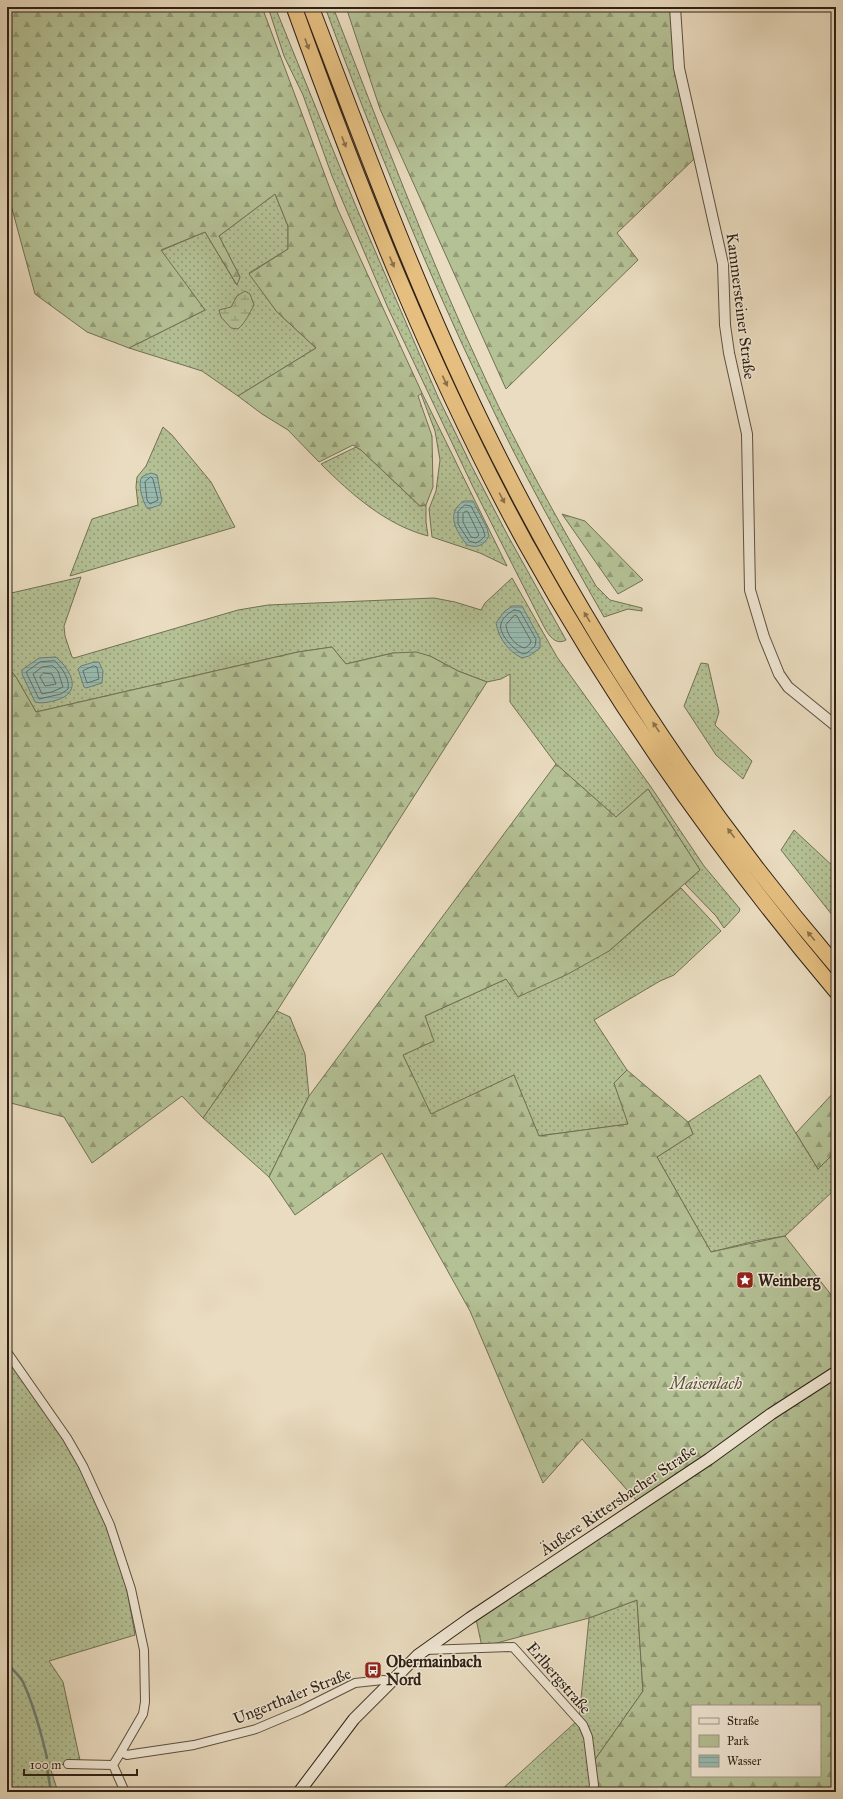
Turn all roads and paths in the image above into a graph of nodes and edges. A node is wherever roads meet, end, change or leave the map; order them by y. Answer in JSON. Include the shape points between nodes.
{"nodes":[{"id":1,"x":294,"y":7,"type":"edge"},
{"id":2,"x":312,"y":7,"type":"edge"},
{"id":3,"x":675,"y":7,"type":"edge"},
{"id":4,"x":836,"y":726,"type":"edge"},
{"id":5,"x":836,"y":966,"type":"edge"},
{"id":6,"x":836,"y":991,"type":"edge"},
{"id":7,"x":7,"y":1352,"type":"edge"},
{"id":8,"x":836,"y":1372,"type":"edge"},
{"id":9,"x":421,"y":1653,"type":"junction"},
{"id":10,"x":392,"y":1681,"type":"junction"},
{"id":11,"x":122,"y":1752,"type":"junction"},
{"id":12,"x":68,"y":1764,"type":"dead end"},
{"id":13,"x":113,"y":1765,"type":"junction"},
{"id":14,"x":125,"y":1792,"type":"edge"},
{"id":15,"x":299,"y":1792,"type":"edge"},
{"id":16,"x":592,"y":1792,"type":"edge"}],
"edges":[{"from":1,"to":6,"type":"highway","one_way":true,"via":[[366,199],[420,328],[525,542],[601,672],[681,792],[768,909]]},
{"from":5,"to":2,"type":"highway","one_way":true,"via":[[767,882],[683,767],[613,660],[542,538],[481,420],[413,270]]},
{"from":3,"to":4,"type":"street","name":"Kammersteiner Straße","via":[[679,68],[723,264],[729,353],[747,434],[750,590],[779,674],[788,687]]},
{"from":7,"to":11,"type":"street","via":[[67,1438],[83,1466],[117,1544],[139,1621],[145,1661],[143,1714]]},
{"from":8,"to":9,"type":"main road","name":"Äußere Rittersbacher Straße","via":[[770,1414],[709,1459]]},
{"from":9,"to":10,"type":"main road","name":"Äußere Rittersbacher Straße"},
{"from":9,"to":16,"type":"street","name":"Erlbergstraße","via":[[513,1647],[583,1726],[588,1737],[594,1785]]},
{"from":10,"to":11,"type":"street","name":"Ungerthaler Straße","via":[[355,1683],[256,1729],[194,1745],[133,1754]]},
{"from":10,"to":15,"type":"main road","name":"Äußere Rittersbacher Straße","via":[[354,1719]]},
{"from":11,"to":13,"type":"street"},
{"from":12,"to":13,"type":"street"},
{"from":13,"to":14,"type":"street"}]}
